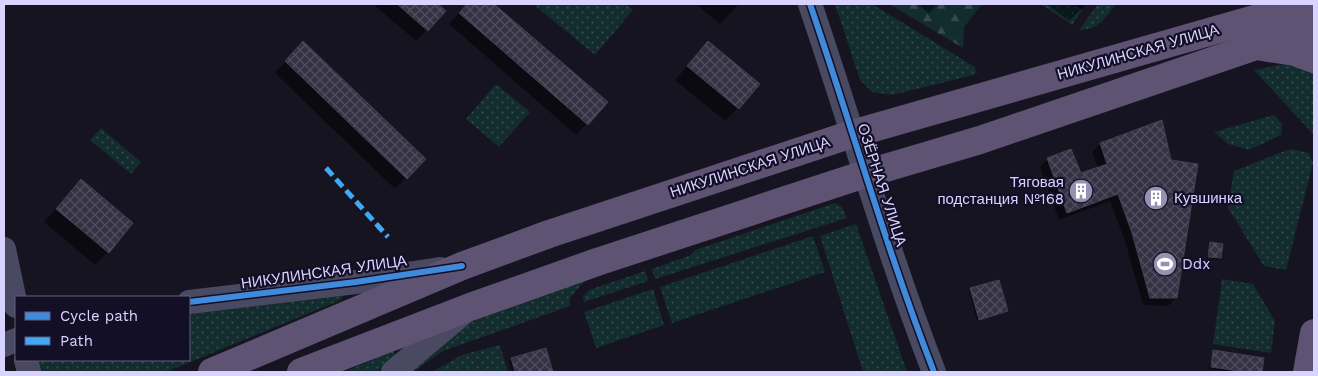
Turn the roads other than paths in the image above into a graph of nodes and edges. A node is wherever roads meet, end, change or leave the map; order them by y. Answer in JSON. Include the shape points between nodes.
{"nodes":[{"id":1,"x":810,"y":4,"type":"edge"},
{"id":2,"x":1307,"y":4,"type":"edge"},
{"id":3,"x":1314,"y":30,"type":"edge"},
{"id":4,"x":1256,"y":46,"type":"junction"},
{"id":5,"x":1314,"y":59,"type":"edge"},
{"id":6,"x":937,"y":109,"type":"junction"},
{"id":7,"x":852,"y":134,"type":"junction"},
{"id":8,"x":947,"y":149,"type":"junction"},
{"id":9,"x":865,"y":174,"type":"junction"},
{"id":10,"x":4,"y":249,"type":"edge"},
{"id":11,"x":462,"y":266,"type":"junction"},
{"id":12,"x":15,"y":301,"type":"edge"},
{"id":13,"x":190,"y":302,"type":"edge"},
{"id":14,"x":470,"y":306,"type":"junction"},
{"id":15,"x":1314,"y":333,"type":"edge"},
{"id":16,"x":212,"y":372,"type":"edge"},
{"id":17,"x":301,"y":372,"type":"edge"},
{"id":18,"x":392,"y":372,"type":"edge"},
{"id":19,"x":934,"y":372,"type":"edge"},
{"id":20,"x":1307,"y":372,"type":"edge"}],
"edges":[{"from":1,"to":7,"type":"street","name":"ОЗЁРНАЯ УЛИЦА"},
{"from":2,"to":6,"type":"main road","name":"НИКУЛИНСКАЯ УЛИЦА"},
{"from":3,"to":4,"type":"main road","name":"НИКУЛИНСКАЯ УЛИЦА"},
{"from":4,"to":5,"type":"main road"},
{"from":4,"to":8,"type":"main road","name":"НИКУЛИНСКАЯ УЛИЦА"},
{"from":6,"to":7,"type":"main road","name":"НИКУЛИНСКАЯ УЛИЦА"},
{"from":6,"to":8,"type":"main road","via":[[922,121],[921,134],[934,149]]},
{"from":7,"to":9,"type":"street","name":"ОЗЁРНАЯ УЛИЦА"},
{"from":7,"to":11,"type":"main road","name":"НИКУЛИНСКАЯ УЛИЦА"},
{"from":8,"to":9,"type":"main road","name":"НИКУЛИНСКАЯ УЛИЦА"},
{"from":9,"to":14,"type":"main road","name":"НИКУЛИНСКАЯ УЛИЦА"},
{"from":9,"to":19,"type":"street","name":"ОЗЁРНАЯ УЛИЦА","via":[[876,214]]},
{"from":10,"to":12,"type":"street"},
{"from":11,"to":13,"type":"street","name":"НИКУЛИНСКАЯ УЛИЦА"},
{"from":11,"to":16,"type":"main road"},
{"from":14,"to":17,"type":"main road"},
{"from":14,"to":18,"type":"street","name":"НИКУЛИНСКАЯ УЛИЦА"},
{"from":15,"to":20,"type":"main road"}]}
